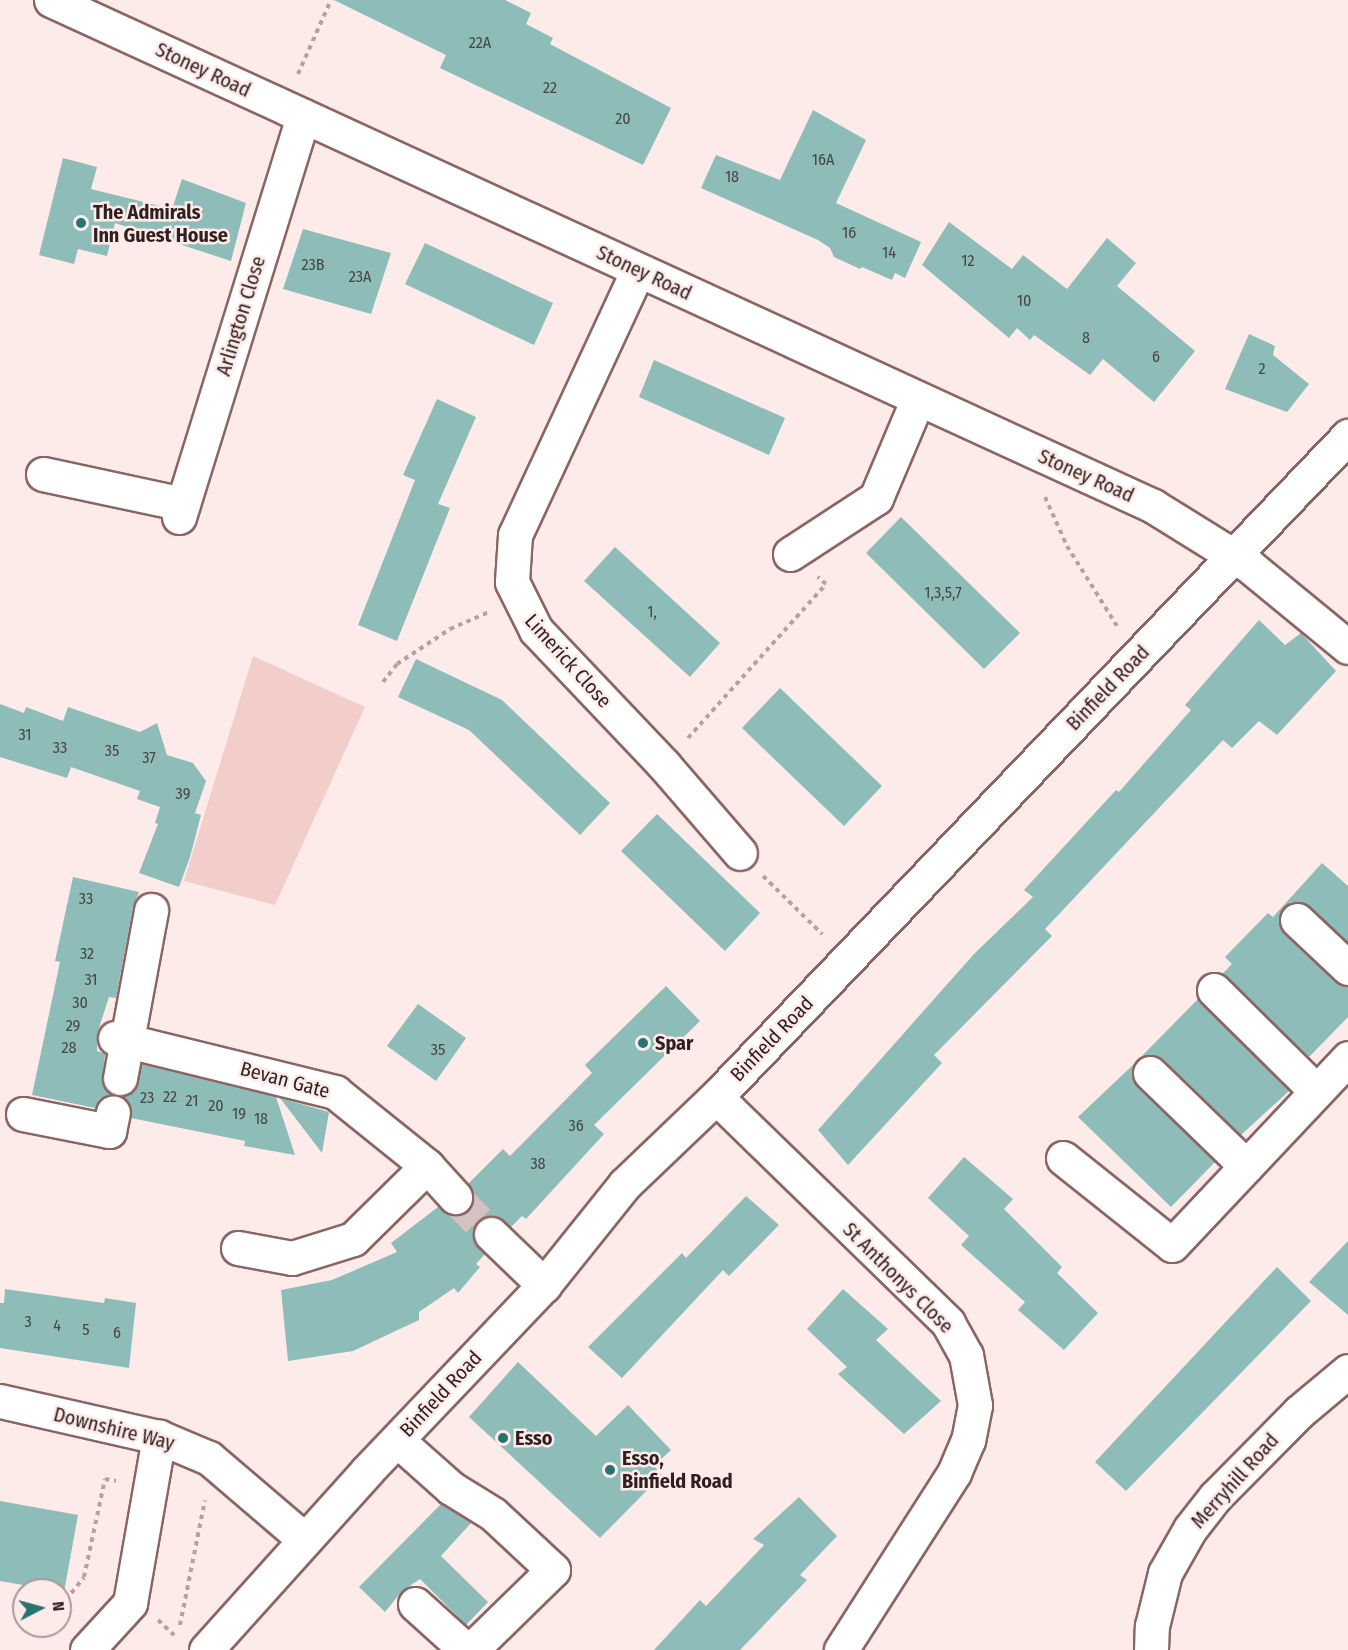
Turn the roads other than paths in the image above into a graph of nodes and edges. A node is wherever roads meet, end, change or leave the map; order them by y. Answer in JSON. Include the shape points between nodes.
{"nodes":[{"id":1,"x":51,"y":0,"type":"edge"},
{"id":2,"x":293,"y":112,"type":"junction"},
{"id":3,"x":638,"y":270,"type":"junction"},
{"id":4,"x":917,"y":401,"type":"junction"},
{"id":5,"x":1348,"y":436,"type":"edge"},
{"id":6,"x":43,"y":474,"type":"dead end"},
{"id":7,"x":790,"y":554,"type":"road end"},
{"id":8,"x":1233,"y":556,"type":"junction"},
{"id":9,"x":1348,"y":647,"type":"edge"},
{"id":10,"x":740,"y":854,"type":"road end"},
{"id":11,"x":152,"y":910,"type":"dead end"},
{"id":12,"x":1297,"y":920,"type":"dead end"},
{"id":13,"x":1348,"y":968,"type":"edge"},
{"id":14,"x":1214,"y":990,"type":"dead end"},
{"id":15,"x":121,"y":1039,"type":"junction"},
{"id":16,"x":1348,"y":1058,"type":"edge"},
{"id":17,"x":1150,"y":1072,"type":"dead end"},
{"id":18,"x":120,"y":1078,"type":"dead end"},
{"id":19,"x":1316,"y":1091,"type":"junction"},
{"id":20,"x":716,"y":1096,"type":"junction"},
{"id":21,"x":113,"y":1112,"type":"dead end"},
{"id":22,"x":23,"y":1114,"type":"dead end"},
{"id":23,"x":1063,"y":1158,"type":"dead end"},
{"id":24,"x":427,"y":1166,"type":"junction"},
{"id":25,"x":1246,"y":1166,"type":"junction"},
{"id":26,"x":455,"y":1197,"type":"tunnel mouth"},
{"id":27,"x":491,"y":1234,"type":"tunnel mouth"},
{"id":28,"x":238,"y":1248,"type":"dead end"},
{"id":29,"x":544,"y":1285,"type":"junction"},
{"id":30,"x":1348,"y":1371,"type":"edge"},
{"id":31,"x":0,"y":1401,"type":"edge"},
{"id":32,"x":159,"y":1437,"type":"junction"},
{"id":33,"x":397,"y":1440,"type":"junction"},
{"id":34,"x":304,"y":1539,"type":"junction"},
{"id":35,"x":415,"y":1604,"type":"dead end"},
{"id":36,"x":192,"y":1647,"type":"edge"},
{"id":37,"x":87,"y":1650,"type":"edge"},
{"id":38,"x":466,"y":1650,"type":"edge"},
{"id":39,"x":471,"y":1650,"type":"edge"},
{"id":40,"x":841,"y":1650,"type":"edge"},
{"id":41,"x":1150,"y":1650,"type":"edge"}],
"edges":[{"from":1,"to":2,"type":"street","name":"Stoney Road"},
{"from":2,"to":3,"type":"street","name":"Stoney Road"},
{"from":2,"to":6,"type":"street","name":"Arlington Close","via":[[181,510]]},
{"from":3,"to":4,"type":"street","name":"Stoney Road"},
{"from":3,"to":10,"type":"street","name":"Limerick Close","via":[[515,535],[511,570],[518,600],[536,630],[664,765]]},
{"from":4,"to":7,"type":"street","via":[[876,498]]},
{"from":4,"to":8,"type":"street","name":"Stoney Road","via":[[1153,506]]},
{"from":5,"to":8,"type":"street","name":"Binfield Road"},
{"from":8,"to":9,"type":"street","name":"Stoney Road","via":[[1278,587]]},
{"from":8,"to":20,"type":"street","name":"Binfield Road"},
{"from":11,"to":15,"type":"street"},
{"from":12,"to":13,"type":"street"},
{"from":14,"to":19,"type":"street"},
{"from":15,"to":18,"type":"street"},
{"from":15,"to":24,"type":"street","name":"Bevan Gate","via":[[335,1092]]},
{"from":16,"to":19,"type":"street"},
{"from":17,"to":25,"type":"street"},
{"from":19,"to":25,"type":"street"},
{"from":20,"to":29,"type":"street","name":"Binfield Road","via":[[625,1185]]},
{"from":20,"to":40,"type":"street","name":"St Anthonys Close","via":[[948,1323],[966,1355],[975,1405],[968,1440],[954,1473]]},
{"from":21,"to":22,"type":"street","via":[[109,1131]]},
{"from":23,"to":25,"type":"street","via":[[1172,1245]]},
{"from":24,"to":26,"type":"street","name":"Bevan Gate"},
{"from":24,"to":28,"type":"street","via":[[353,1239],[292,1258]]},
{"from":27,"to":29,"type":"street"},
{"from":29,"to":33,"type":"street","name":"Binfield Road"},
{"from":30,"to":41,"type":"street","name":"Merryhill Road","via":[[1299,1412],[1215,1497],[1190,1529],[1165,1573]]},
{"from":31,"to":32,"type":"street","name":"Downshire Way"},
{"from":32,"to":34,"type":"street","name":"Downshire Way","via":[[209,1458]]},
{"from":32,"to":37,"type":"street","via":[[130,1602]]},
{"from":33,"to":34,"type":"street","name":"Binfield Road"},
{"from":33,"to":39,"type":"street","via":[[451,1488],[493,1514],[552,1570]]},
{"from":34,"to":36,"type":"street","name":"Binfield Road"},
{"from":35,"to":38,"type":"street"}]}
